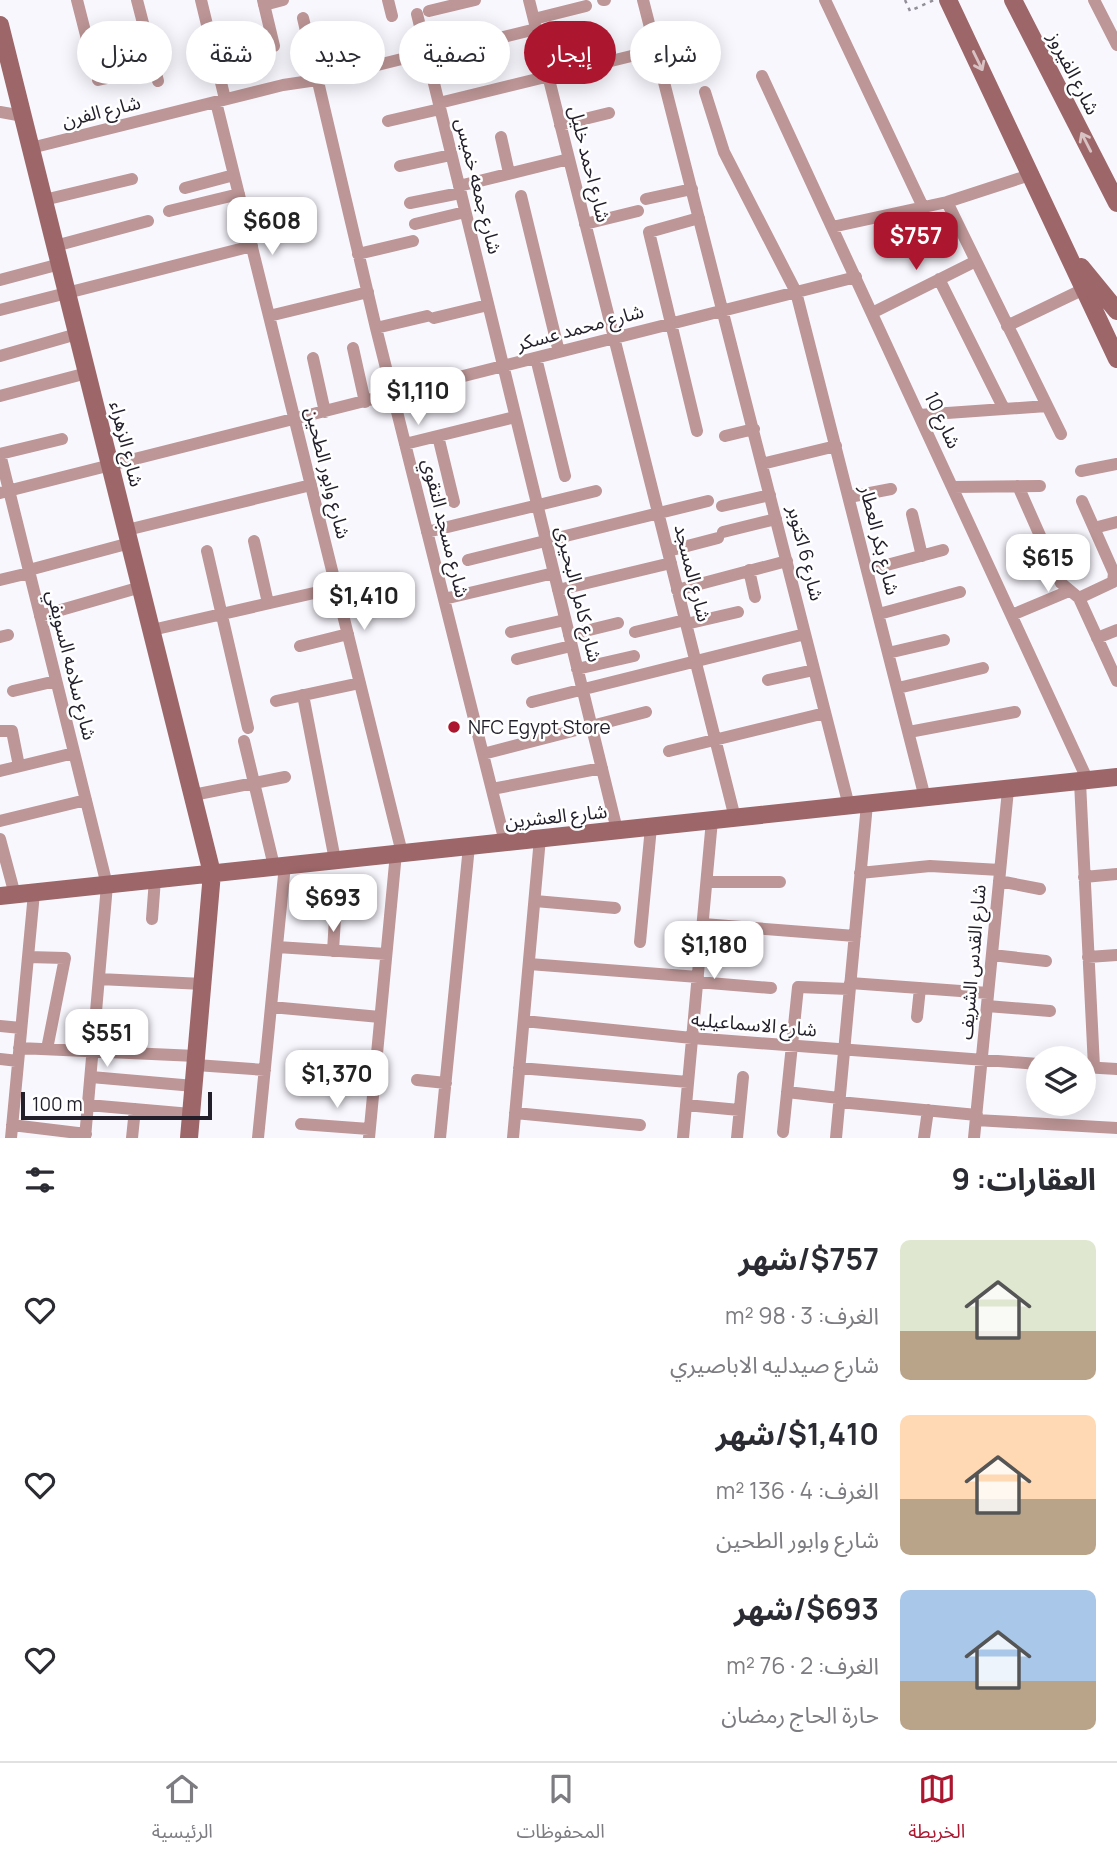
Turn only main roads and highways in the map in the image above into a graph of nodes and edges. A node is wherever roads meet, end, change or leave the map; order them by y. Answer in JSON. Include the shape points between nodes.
{"nodes":[{"id":1,"x":948,"y":0,"type":"edge"},
{"id":2,"x":1013,"y":0,"type":"edge"},
{"id":3,"x":0,"y":25,"type":"edge"},
{"id":4,"x":1117,"y":203,"type":"edge"},
{"id":5,"x":1071,"y":257,"type":"junction"},
{"id":6,"x":1117,"y":311,"type":"edge"},
{"id":7,"x":1117,"y":359,"type":"edge"},
{"id":8,"x":1117,"y":777,"type":"edge"},
{"id":9,"x":212,"y":873,"type":"junction"},
{"id":10,"x":7,"y":896,"type":"edge"},
{"id":11,"x":189,"y":1138,"type":"edge"}],
"edges":[{"from":1,"to":5,"type":"main road","one_way":true},
{"from":4,"to":2,"type":"main road","name":"شارع الفيروز","one_way":true},
{"from":3,"to":9,"type":"main road","name":"شارع الزهراء"},
{"from":5,"to":6,"type":"main road"},
{"from":5,"to":7,"type":"main road"},
{"from":8,"to":9,"type":"main road","name":"شارع العشرين"},
{"from":9,"to":10,"type":"main road","name":"شارع العشرين"},
{"from":9,"to":11,"type":"main road","name":"شارع الزهراء"}]}
